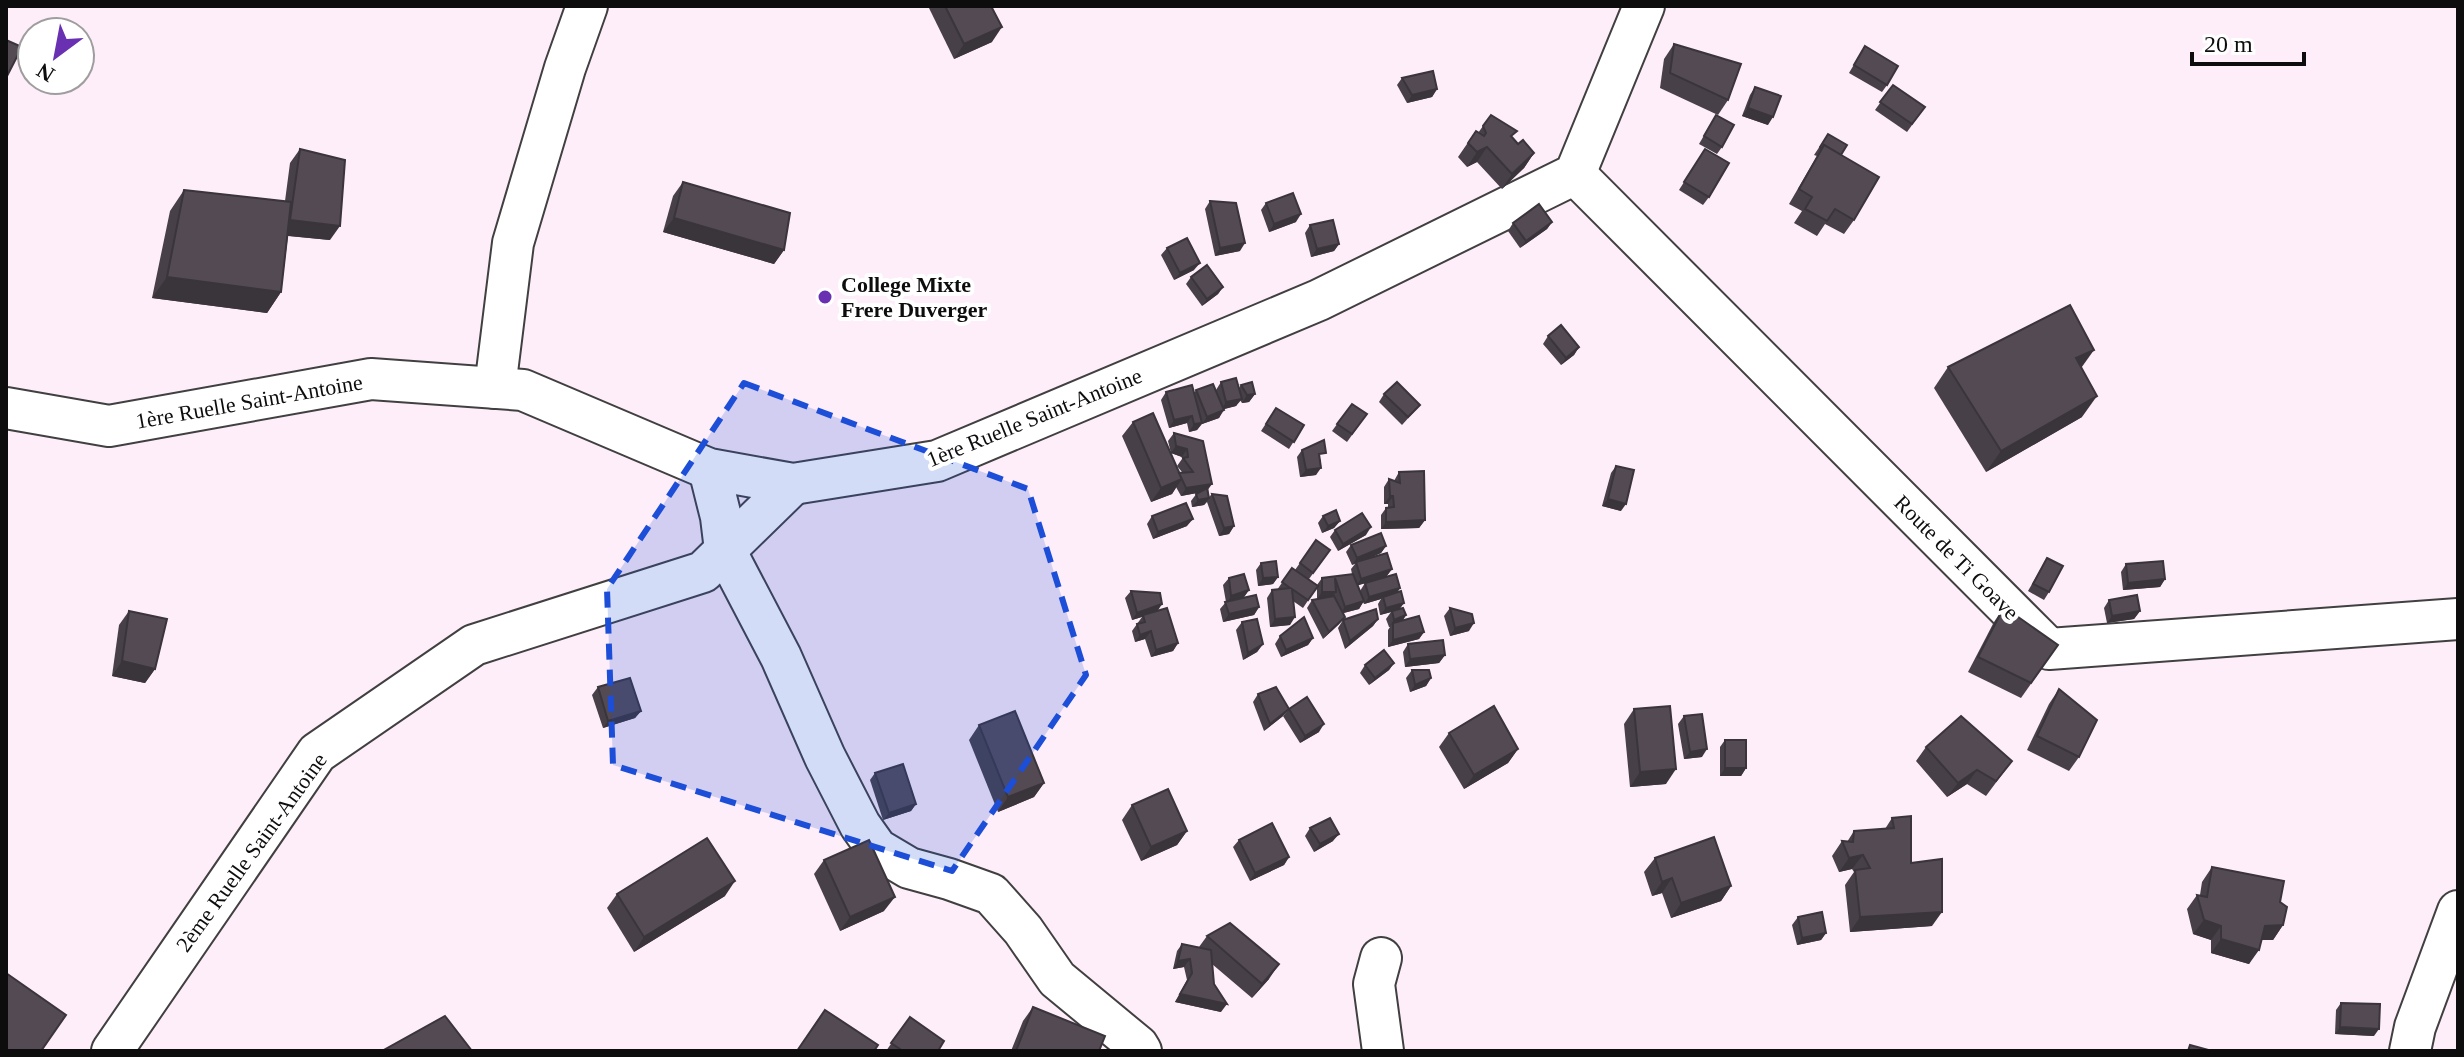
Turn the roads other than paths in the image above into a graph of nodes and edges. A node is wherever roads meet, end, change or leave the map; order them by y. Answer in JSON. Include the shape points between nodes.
{"nodes":[{"id":1,"x":587,"y":6,"type":"edge"},
{"id":2,"x":1644,"y":6,"type":"edge"},
{"id":3,"x":1575,"y":174,"type":"junction"},
{"id":4,"x":495,"y":388,"type":"junction"},
{"id":5,"x":6,"y":408,"type":"edge"},
{"id":6,"x":709,"y":469,"type":"junction"},
{"id":7,"x":793,"y":484,"type":"junction"},
{"id":8,"x":725,"y":550,"type":"junction"},
{"id":9,"x":2458,"y":619,"type":"edge"},
{"id":10,"x":2458,"y":911,"type":"edge"},
{"id":11,"x":1381,"y":958,"type":"dead end"},
{"id":12,"x":112,"y":1051,"type":"edge"},
{"id":13,"x":1141,"y":1051,"type":"edge"},
{"id":14,"x":1383,"y":1051,"type":"edge"},
{"id":15,"x":2410,"y":1051,"type":"edge"}],
"edges":[{"from":1,"to":4,"type":"street","via":[[513,243]]},
{"from":2,"to":3,"type":"street"},
{"from":3,"to":7,"type":"street","name":"1ère Ruelle Saint-Antoine","via":[[1319,300],[937,461]]},
{"from":3,"to":9,"type":"street","name":"Route de Ti Goave","via":[[2049,649]]},
{"from":4,"to":5,"type":"street","name":"1ère Ruelle Saint-Antoine","via":[[371,379],[109,426]]},
{"from":4,"to":6,"type":"street","name":"1ère Ruelle Saint-Antoine","via":[[523,390]]},
{"from":6,"to":7,"type":"street","name":"1ère Ruelle Saint-Antoine"},
{"from":6,"to":8,"type":"street"},
{"from":7,"to":8,"type":"street","name":"2ème Ruelle Saint-Antoine"},
{"from":8,"to":12,"type":"street","name":"2ème Ruelle Saint-Antoine","via":[[703,572],[474,645],[317,753]]},
{"from":8,"to":13,"type":"street","via":[[825,757],[877,849],[909,868],[991,894],[1057,979]]},
{"from":10,"to":15,"type":"street"},
{"from":11,"to":14,"type":"street","via":[[1374,984]]}]}
